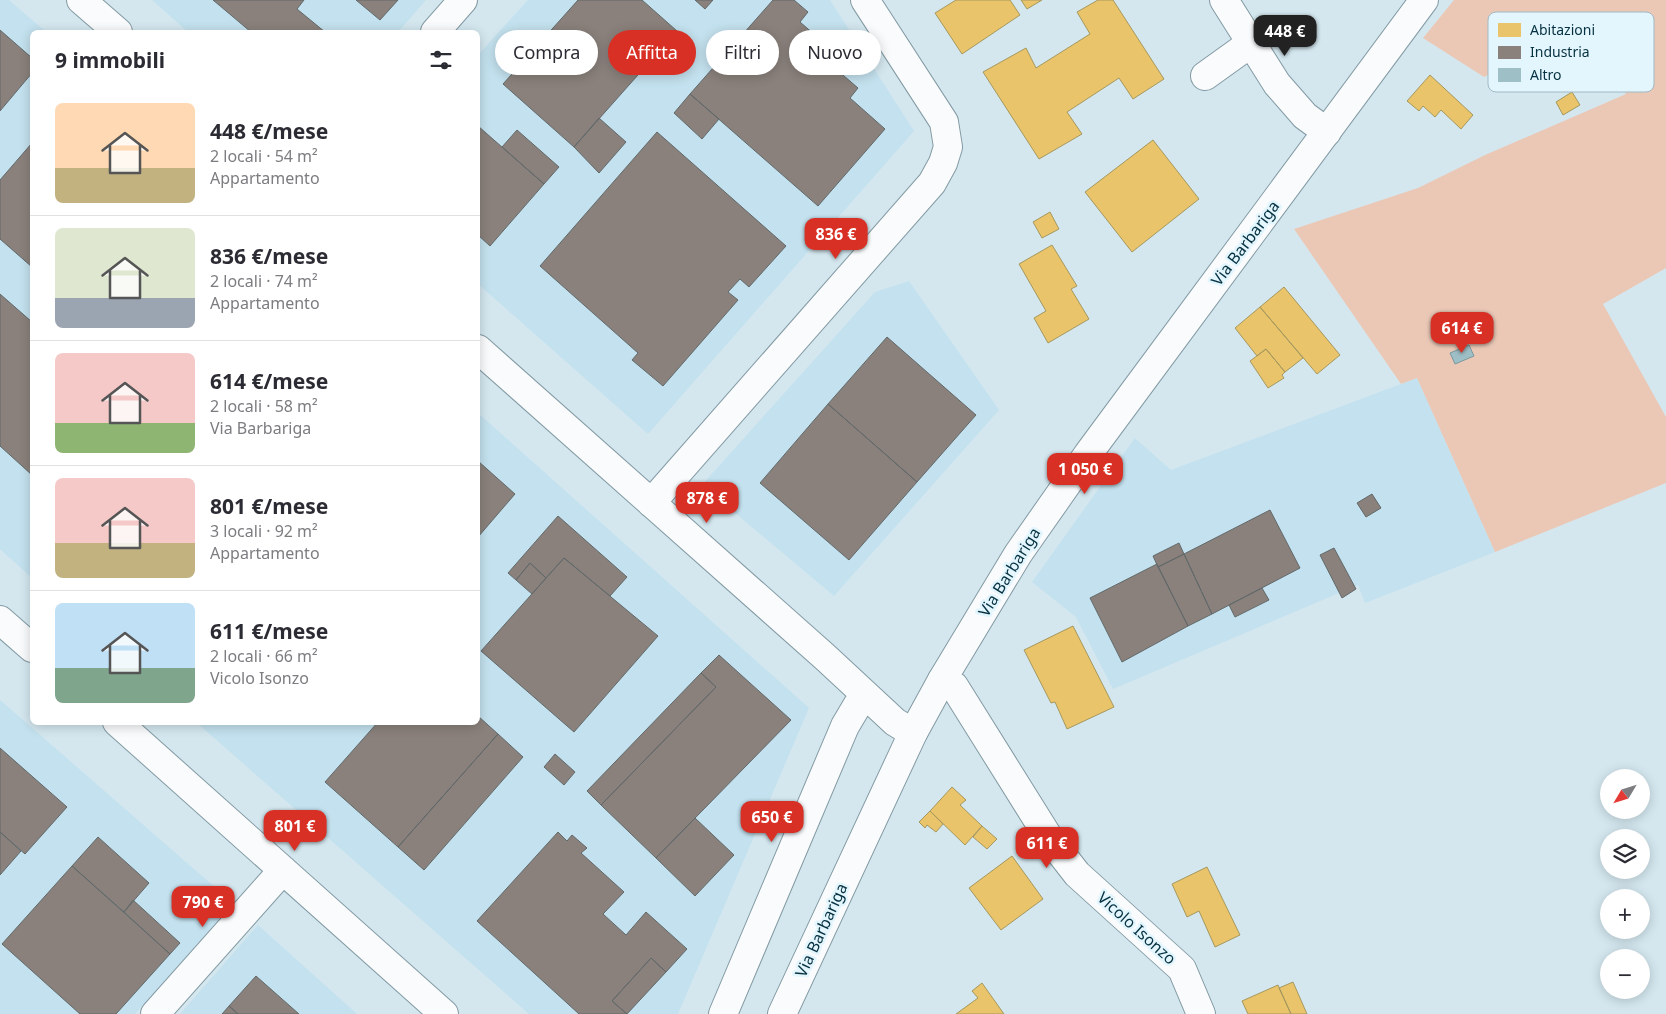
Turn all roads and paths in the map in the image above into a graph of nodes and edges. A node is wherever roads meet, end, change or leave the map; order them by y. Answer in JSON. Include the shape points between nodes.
{"nodes":[{"id":1,"x":81,"y":0,"type":"edge"},
{"id":2,"x":463,"y":0,"type":"edge"},
{"id":3,"x":865,"y":0,"type":"edge"},
{"id":4,"x":1224,"y":0,"type":"edge"},
{"id":5,"x":1424,"y":0,"type":"edge"},
{"id":6,"x":116,"y":30,"type":"edge"},
{"id":7,"x":436,"y":30,"type":"edge"},
{"id":8,"x":1251,"y":43,"type":"junction"},
{"id":9,"x":1205,"y":76,"type":"dead end"},
{"id":10,"x":1327,"y":132,"type":"junction"},
{"id":11,"x":480,"y":351,"type":"edge"},
{"id":12,"x":651,"y":502,"type":"junction"},
{"id":13,"x":0,"y":620,"type":"edge"},
{"id":14,"x":30,"y":646,"type":"edge"},
{"id":15,"x":942,"y":680,"type":"junction"},
{"id":16,"x":864,"y":694,"type":"junction"},
{"id":17,"x":120,"y":725,"type":"edge"},
{"id":18,"x":913,"y":733,"type":"junction"},
{"id":19,"x":283,"y":870,"type":"junction"},
{"id":20,"x":155,"y":1014,"type":"edge"},
{"id":21,"x":444,"y":1014,"type":"edge"},
{"id":22,"x":723,"y":1014,"type":"edge"},
{"id":23,"x":782,"y":1014,"type":"edge"},
{"id":24,"x":1201,"y":1014,"type":"edge"}],
"edges":[{"from":1,"to":6,"type":"street"},
{"from":2,"to":7,"type":"street"},
{"from":3,"to":12,"type":"street","via":[[944,122],[948,148],[943,163],[932,183]]},
{"from":4,"to":8,"type":"street"},
{"from":5,"to":10,"type":"street","name":"Via Barbariga"},
{"from":8,"to":9,"type":"street"},
{"from":8,"to":10,"type":"street","via":[[1277,84],[1305,116]]},
{"from":10,"to":15,"type":"street","name":"Via Barbariga","via":[[1077,469],[1018,554]]},
{"from":11,"to":12,"type":"street"},
{"from":12,"to":16,"type":"street"},
{"from":13,"to":14,"type":"street"},
{"from":15,"to":18,"type":"street","name":"Via Barbariga"},
{"from":15,"to":24,"type":"street","name":"Vicolo Isonzo","via":[[954,686],[1049,838],[1077,874],[1182,969]]},
{"from":16,"to":18,"type":"street","via":[[895,722]]},
{"from":16,"to":22,"type":"street","via":[[845,726]]},
{"from":17,"to":19,"type":"street"},
{"from":18,"to":23,"type":"street","name":"Via Barbariga"},
{"from":19,"to":20,"type":"street"},
{"from":19,"to":21,"type":"street"}]}
